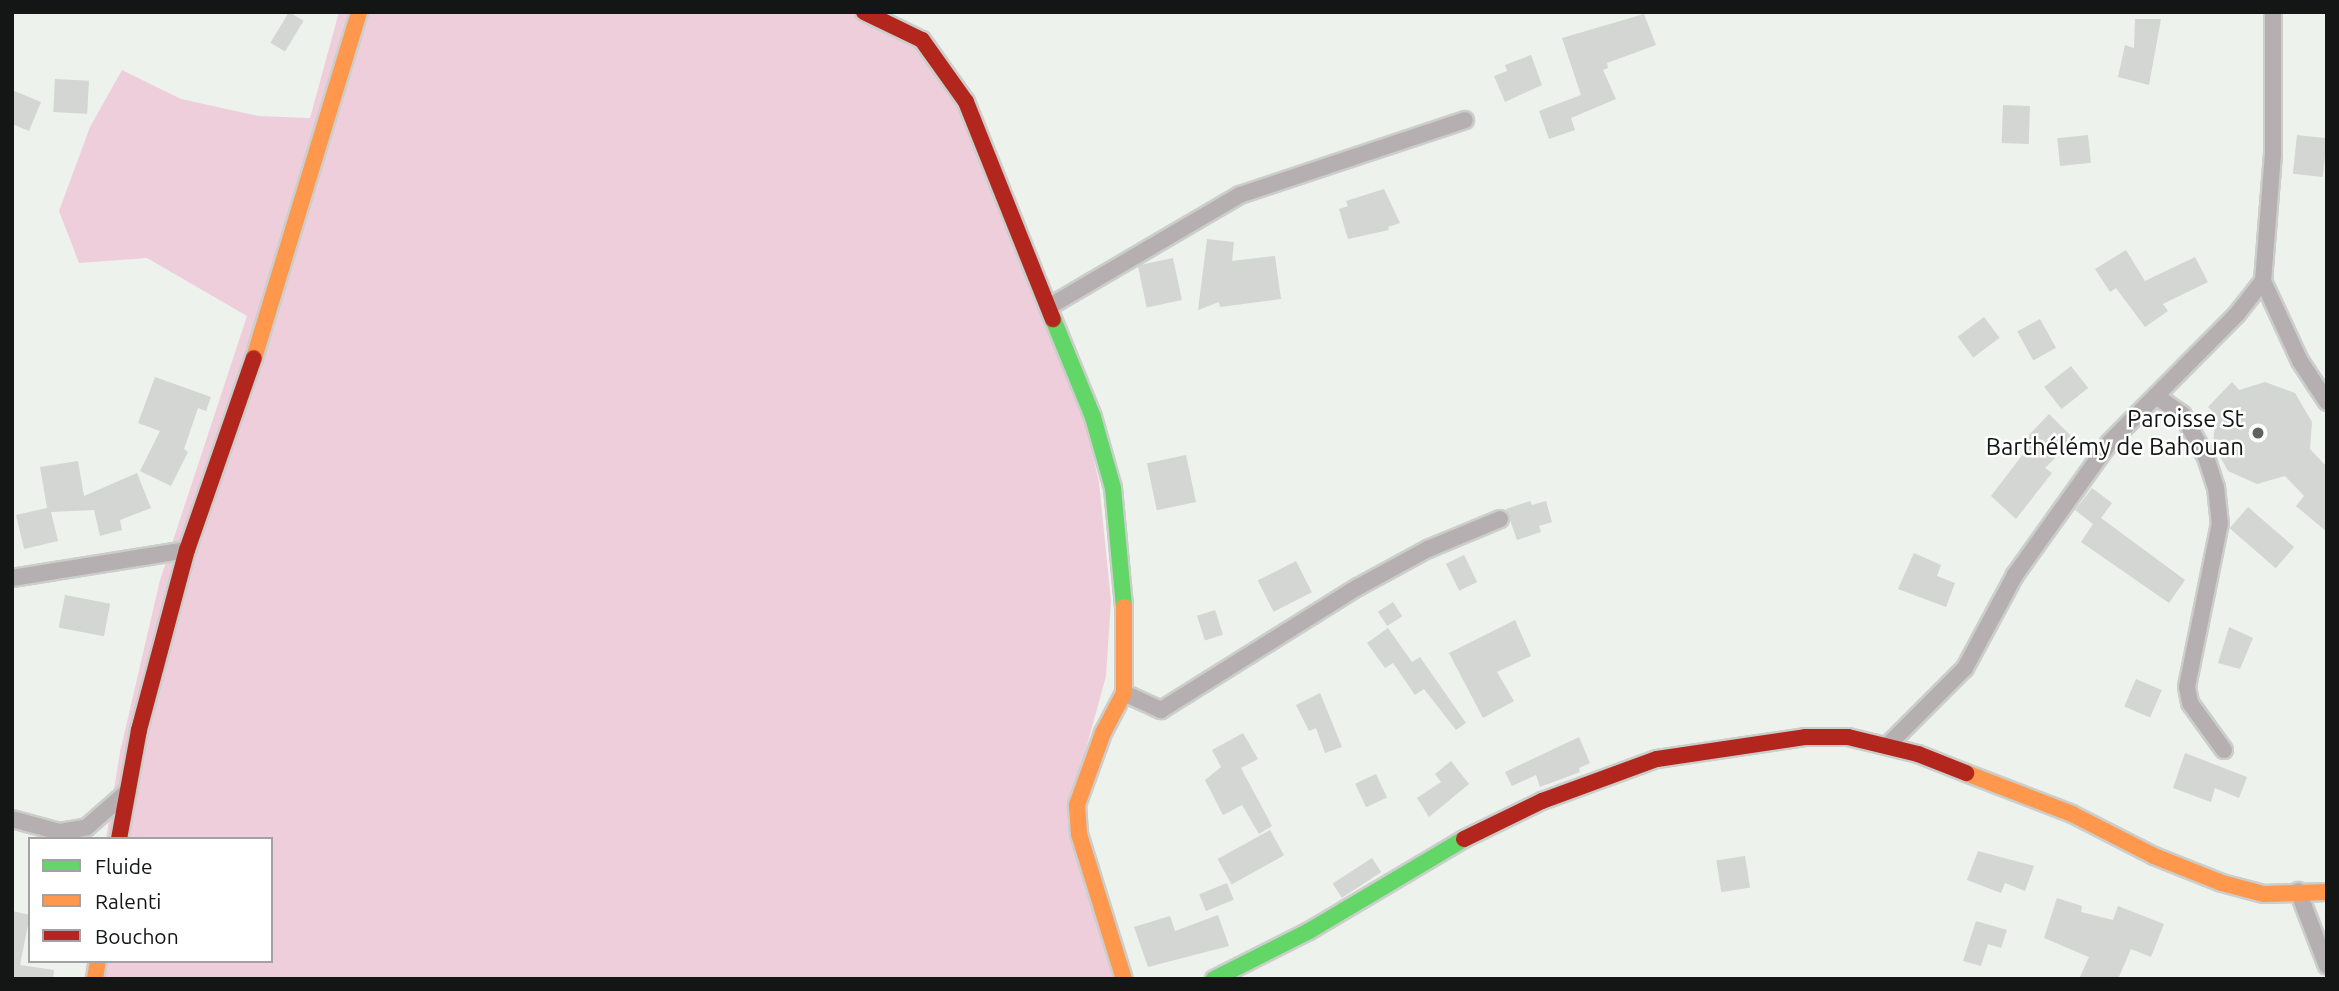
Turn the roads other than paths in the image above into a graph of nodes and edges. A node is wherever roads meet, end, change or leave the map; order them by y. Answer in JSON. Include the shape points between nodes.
{"nodes":[{"id":1,"x":359,"y":12,"type":"edge"},
{"id":2,"x":864,"y":12,"type":"edge"},
{"id":3,"x":2273,"y":12,"type":"edge"},
{"id":4,"x":1465,"y":120,"type":"dead end"},
{"id":5,"x":2263,"y":281,"type":"junction"},
{"id":6,"x":1051,"y":306,"type":"junction"},
{"id":7,"x":2156,"y":396,"type":"junction"},
{"id":8,"x":2327,"y":402,"type":"edge"},
{"id":9,"x":1500,"y":519,"type":"dead end"},
{"id":10,"x":187,"y":550,"type":"junction"},
{"id":11,"x":12,"y":578,"type":"edge"},
{"id":12,"x":1124,"y":693,"type":"junction"},
{"id":13,"x":1889,"y":744,"type":"junction"},
{"id":14,"x":2224,"y":750,"type":"dead end"},
{"id":15,"x":128,"y":791,"type":"junction"},
{"id":16,"x":12,"y":819,"type":"edge"},
{"id":17,"x":119,"y":837,"type":"edge"},
{"id":18,"x":2298,"y":891,"type":"junction"},
{"id":19,"x":2327,"y":892,"type":"edge"},
{"id":20,"x":2327,"y":967,"type":"edge"},
{"id":21,"x":1124,"y":979,"type":"edge"},
{"id":22,"x":1214,"y":979,"type":"edge"}],
"edges":[{"from":1,"to":10,"type":"street","via":[[276,294]]},
{"from":2,"to":6,"type":"street","via":[[904,28],[939,58],[966,102]]},
{"from":3,"to":5,"type":"street","via":[[2273,154]]},
{"from":4,"to":6,"type":"street","via":[[1240,195]]},
{"from":5,"to":7,"type":"street","via":[[2253,297]]},
{"from":5,"to":8,"type":"street","via":[[2300,361]]},
{"from":6,"to":12,"type":"street","via":[[1093,417],[1113,488],[1124,612]]},
{"from":7,"to":13,"type":"street","via":[[2109,443],[2054,518],[2015,575],[1965,668]]},
{"from":7,"to":14,"type":"street","via":[[2182,414],[2206,457],[2216,488],[2220,523],[2187,687],[2190,703]]},
{"from":9,"to":12,"type":"street","via":[[1428,549],[1358,587],[1161,710]]},
{"from":10,"to":11,"type":"street"},
{"from":10,"to":15,"type":"street"},
{"from":12,"to":21,"type":"street","via":[[1103,733],[1077,805],[1080,834]]},
{"from":13,"to":18,"type":"street","via":[[2071,814],[2154,856],[2222,883],[2264,894]]},
{"from":13,"to":22,"type":"street","via":[[1806,737],[1657,759],[1495,821],[1309,930]]},
{"from":15,"to":16,"type":"street","via":[[87,827],[60,832]]},
{"from":15,"to":17,"type":"street"},
{"from":18,"to":19,"type":"street"},
{"from":18,"to":20,"type":"street"}]}
